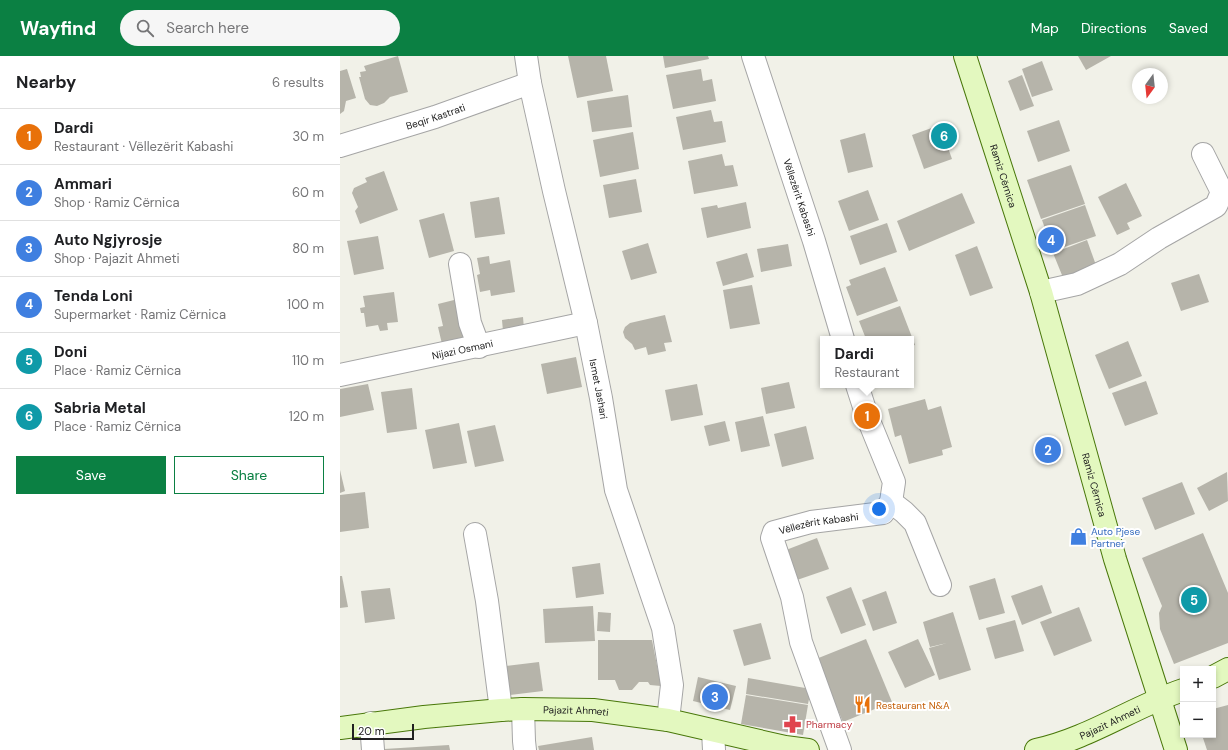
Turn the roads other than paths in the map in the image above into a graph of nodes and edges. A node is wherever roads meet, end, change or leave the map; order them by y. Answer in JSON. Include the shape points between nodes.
{"nodes":[{"id":1,"x":526,"y":56,"type":"edge"},
{"id":2,"x":753,"y":56,"type":"edge"},
{"id":3,"x":970,"y":57,"type":"edge"},
{"id":4,"x":530,"y":83,"type":"junction"},
{"id":5,"x":340,"y":146,"type":"edge"},
{"id":6,"x":1203,"y":154,"type":"dead end"},
{"id":7,"x":460,"y":264,"type":"dead end"},
{"id":8,"x":1041,"y":292,"type":"junction"},
{"id":9,"x":586,"y":324,"type":"junction"},
{"id":10,"x":842,"y":336,"type":"edge"},
{"id":11,"x":479,"y":346,"type":"junction"},
{"id":12,"x":340,"y":375,"type":"edge"},
{"id":13,"x":858,"y":388,"type":"edge"},
{"id":14,"x":891,"y":502,"type":"junction"},
{"id":15,"x":475,"y":534,"type":"dead end"},
{"id":16,"x":940,"y":585,"type":"dead end"},
{"id":17,"x":1228,"y":670,"type":"edge"},
{"id":18,"x":1216,"y":676,"type":"edge"},
{"id":19,"x":1180,"y":691,"type":"edge"},
{"id":20,"x":1159,"y":698,"type":"junction"},
{"id":21,"x":523,"y":709,"type":"junction"},
{"id":22,"x":500,"y":710,"type":"junction"},
{"id":23,"x":668,"y":720,"type":"junction"},
{"id":24,"x":371,"y":723,"type":"junction"},
{"id":25,"x":340,"y":728,"type":"edge"},
{"id":26,"x":714,"y":740,"type":"edge"},
{"id":27,"x":373,"y":750,"type":"edge"},
{"id":28,"x":525,"y":750,"type":"edge"},
{"id":29,"x":808,"y":750,"type":"edge"},
{"id":30,"x":840,"y":750,"type":"edge"},
{"id":31,"x":1036,"y":750,"type":"edge"},
{"id":32,"x":1176,"y":750,"type":"edge"}],
"edges":[{"from":1,"to":4,"type":"street","name":"Ismet Jashari"},
{"from":2,"to":10,"type":"street","name":"Vëllezërit Kabashi","via":[[814,241]]},
{"from":3,"to":8,"type":"street","name":"Ramiz Cërnica"},
{"from":4,"to":5,"type":"street","name":"Beqir Kastrati","via":[[435,117]]},
{"from":4,"to":9,"type":"street","name":"Ismet Jashari"},
{"from":6,"to":8,"type":"street","via":[[1222,192],[1216,206],[1159,238],[1120,264],[1077,284]]},
{"from":7,"to":11,"type":"street","via":[[470,323]]},
{"from":8,"to":20,"type":"street","name":"Ramiz Cërnica","via":[[1115,559]]},
{"from":9,"to":11,"type":"street","name":"Nijazi Osmani"},
{"from":9,"to":23,"type":"street","name":"Ismet Jashari","via":[[616,490],[664,628],[672,685]]},
{"from":11,"to":12,"type":"street","name":"Nijazi Osmani"},
{"from":13,"to":14,"type":"street","via":[[894,482]]},
{"from":14,"to":16,"type":"street","via":[[915,523]]},
{"from":14,"to":30,"type":"street","name":"Vëllezërit Kabashi","via":[[883,513],[812,522],[774,532],[772,538],[792,597],[801,642]]},
{"from":15,"to":22,"type":"street","via":[[487,601]]},
{"from":17,"to":18,"type":"street"},
{"from":19,"to":20,"type":"street","name":"Pajazit Ahmeti"},
{"from":20,"to":31,"type":"street","name":"Pajazit Ahmeti","via":[[1134,712],[1055,746]]},
{"from":20,"to":32,"type":"street","name":"Ramiz Cërnica"},
{"from":21,"to":22,"type":"street","name":"Pajazit Ahmeti"},
{"from":21,"to":23,"type":"street","name":"Pajazit Ahmeti","via":[[593,710]]},
{"from":21,"to":28,"type":"street"},
{"from":22,"to":24,"type":"street","name":"Pajazit Ahmeti"},
{"from":23,"to":26,"type":"street","name":"Pajazit Ahmeti"},
{"from":24,"to":25,"type":"street","name":"Pajazit Ahmeti"},
{"from":24,"to":27,"type":"street"},
{"from":26,"to":29,"type":"street","name":"Pajazit Ahmeti"}]}
